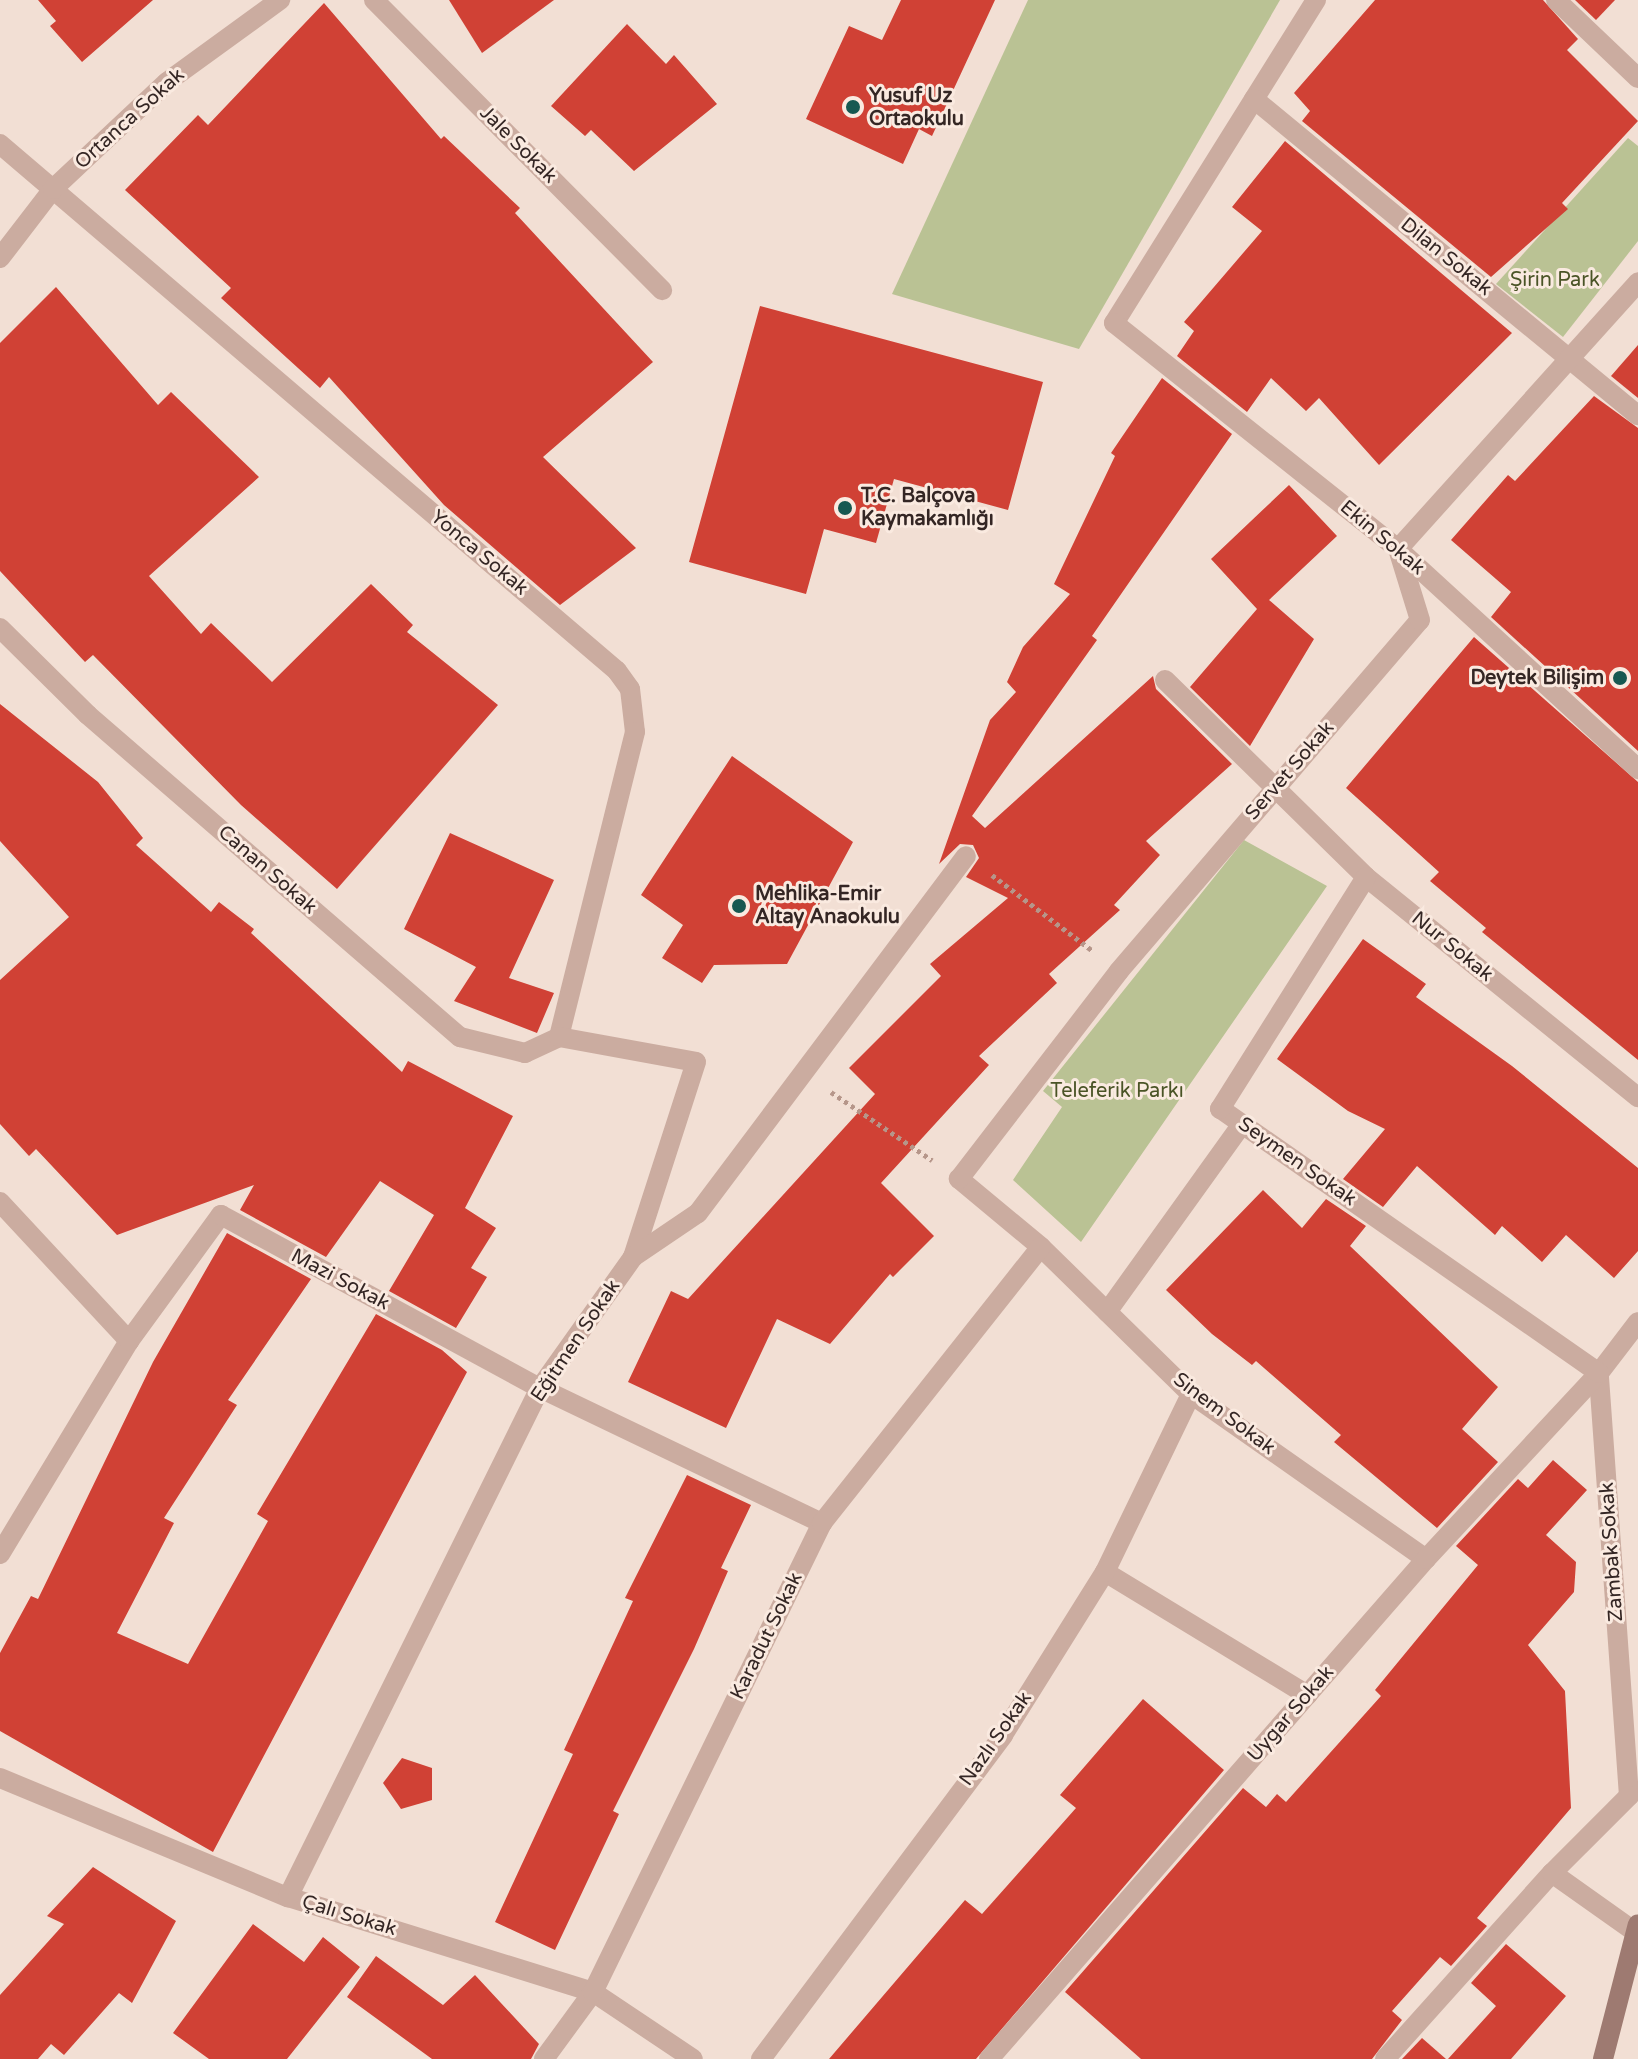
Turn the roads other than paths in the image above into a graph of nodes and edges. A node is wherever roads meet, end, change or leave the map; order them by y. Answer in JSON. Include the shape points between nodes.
{"nodes":[{"id":1,"x":280,"y":0,"type":"edge"},
{"id":2,"x":374,"y":0,"type":"edge"},
{"id":3,"x":1316,"y":0,"type":"edge"},
{"id":4,"x":1556,"y":0,"type":"edge"},
{"id":5,"x":1638,"y":78,"type":"edge"},
{"id":6,"x":1254,"y":99,"type":"junction"},
{"id":7,"x":0,"y":144,"type":"edge"},
{"id":8,"x":53,"y":189,"type":"junction"},
{"id":9,"x":0,"y":258,"type":"edge"},
{"id":10,"x":1638,"y":282,"type":"edge"},
{"id":11,"x":662,"y":290,"type":"dead end"},
{"id":12,"x":1570,"y":360,"type":"junction"},
{"id":13,"x":1638,"y":415,"type":"edge"},
{"id":14,"x":1398,"y":549,"type":"junction"},
{"id":15,"x":0,"y":628,"type":"edge"},
{"id":16,"x":1165,"y":680,"type":"dead end"},
{"id":17,"x":1638,"y":769,"type":"edge"},
{"id":18,"x":1277,"y":785,"type":"junction"},
{"id":19,"x":966,"y":856,"type":"road end"},
{"id":20,"x":1366,"y":877,"type":"junction"},
{"id":21,"x":559,"y":1037,"type":"junction"},
{"id":22,"x":1638,"y":1097,"type":"edge"},
{"id":23,"x":1242,"y":1124,"type":"junction"},
{"id":24,"x":0,"y":1202,"type":"edge"},
{"id":25,"x":1041,"y":1247,"type":"junction"},
{"id":26,"x":633,"y":1257,"type":"junction"},
{"id":27,"x":1107,"y":1312,"type":"junction"},
{"id":28,"x":1638,"y":1322,"type":"edge"},
{"id":29,"x":129,"y":1341,"type":"junction"},
{"id":30,"x":1599,"y":1373,"type":"junction"},
{"id":31,"x":540,"y":1388,"type":"junction"},
{"id":32,"x":1191,"y":1394,"type":"junction"},
{"id":33,"x":822,"y":1523,"type":"junction"},
{"id":34,"x":0,"y":1554,"type":"edge"},
{"id":35,"x":1426,"y":1559,"type":"junction"},
{"id":36,"x":1105,"y":1572,"type":"junction"},
{"id":37,"x":1307,"y":1695,"type":"junction"},
{"id":38,"x":0,"y":1778,"type":"edge"},
{"id":39,"x":1634,"y":1798,"type":"edge"},
{"id":40,"x":1552,"y":1873,"type":"junction"},
{"id":41,"x":288,"y":1897,"type":"junction"},
{"id":42,"x":1636,"y":1927,"type":"edge"},
{"id":43,"x":593,"y":1992,"type":"junction"},
{"id":44,"x":544,"y":2059,"type":"edge"},
{"id":45,"x":693,"y":2059,"type":"edge"},
{"id":46,"x":761,"y":2059,"type":"edge"},
{"id":47,"x":989,"y":2059,"type":"edge"},
{"id":48,"x":1385,"y":2059,"type":"edge"},
{"id":49,"x":1603,"y":2059,"type":"edge"}],
"edges":[{"from":1,"to":8,"type":"street","name":"Ortanca Sokak","via":[[167,82]]},
{"from":2,"to":11,"type":"street","name":"Jale Sokak"},
{"from":3,"to":6,"type":"street"},
{"from":4,"to":5,"type":"street"},
{"from":6,"to":12,"type":"street","name":"Dilan Sokak"},
{"from":6,"to":14,"type":"street","name":"Ekin Sokak","via":[[1114,323]]},
{"from":7,"to":8,"type":"street","name":"Yonca Sokak"},
{"from":8,"to":9,"type":"street","name":"Ortanca Sokak"},
{"from":8,"to":21,"type":"street","name":"Yonca Sokak","via":[[605,661],[630,689],[635,732]]},
{"from":10,"to":12,"type":"street"},
{"from":12,"to":13,"type":"street","name":"Dilan Sokak"},
{"from":12,"to":14,"type":"street"},
{"from":14,"to":17,"type":"street","name":"Ekin Sokak"},
{"from":14,"to":18,"type":"street","name":"Servet Sokak","via":[[1420,620]]},
{"from":15,"to":21,"type":"street","name":"Canan Sokak","via":[[88,715],[460,1037],[525,1053]]},
{"from":16,"to":18,"type":"street","name":"Nur Sokak"},
{"from":18,"to":20,"type":"street","name":"Nur Sokak"},
{"from":18,"to":25,"type":"street","name":"Servet Sokak","via":[[1119,971],[959,1179]]},
{"from":19,"to":26,"type":"street","name":"Eğitmen Sokak","via":[[698,1213]]},
{"from":20,"to":22,"type":"street","name":"Nur Sokak"},
{"from":20,"to":23,"type":"street","name":"Seymen Sokak","via":[[1220,1109]]},
{"from":21,"to":26,"type":"street","via":[[696,1062]]},
{"from":23,"to":27,"type":"street"},
{"from":23,"to":30,"type":"street","name":"Seymen Sokak"},
{"from":24,"to":29,"type":"street"},
{"from":25,"to":27,"type":"street","name":"Sinem Sokak"},
{"from":25,"to":33,"type":"street","name":"Karadut Sokak"},
{"from":26,"to":31,"type":"street","name":"Eğitmen Sokak"},
{"from":27,"to":32,"type":"street","name":"Sinem Sokak"},
{"from":28,"to":30,"type":"street"},
{"from":29,"to":31,"type":"street","name":"Mazi Sokak","via":[[221,1215]]},
{"from":29,"to":34,"type":"street","name":"Mazi Sokak"},
{"from":30,"to":35,"type":"street","name":"Uygar Sokak"},
{"from":30,"to":39,"type":"street","name":"Zambak Sokak"},
{"from":31,"to":33,"type":"street","name":"Mazi Sokak"},
{"from":31,"to":41,"type":"street","name":"Eğitmen Sokak"},
{"from":32,"to":35,"type":"street","name":"Sinem Sokak"},
{"from":32,"to":36,"type":"street","name":"Nazlı Sokak"},
{"from":33,"to":43,"type":"street","name":"Karadut Sokak"},
{"from":35,"to":37,"type":"street","name":"Uygar Sokak"},
{"from":36,"to":37,"type":"street"},
{"from":36,"to":46,"type":"street","name":"Nazlı Sokak","via":[[1003,1735]]},
{"from":37,"to":47,"type":"street","name":"Uygar Sokak"},
{"from":38,"to":41,"type":"street","name":"Çalı Sokak"},
{"from":39,"to":40,"type":"street"},
{"from":40,"to":42,"type":"street"},
{"from":40,"to":48,"type":"street"},
{"from":41,"to":43,"type":"street","name":"Çalı Sokak"},
{"from":42,"to":49,"type":"main road"},
{"from":43,"to":44,"type":"street","name":"Karadut Sokak"},
{"from":43,"to":45,"type":"street","name":"Çalı Sokak"}]}
